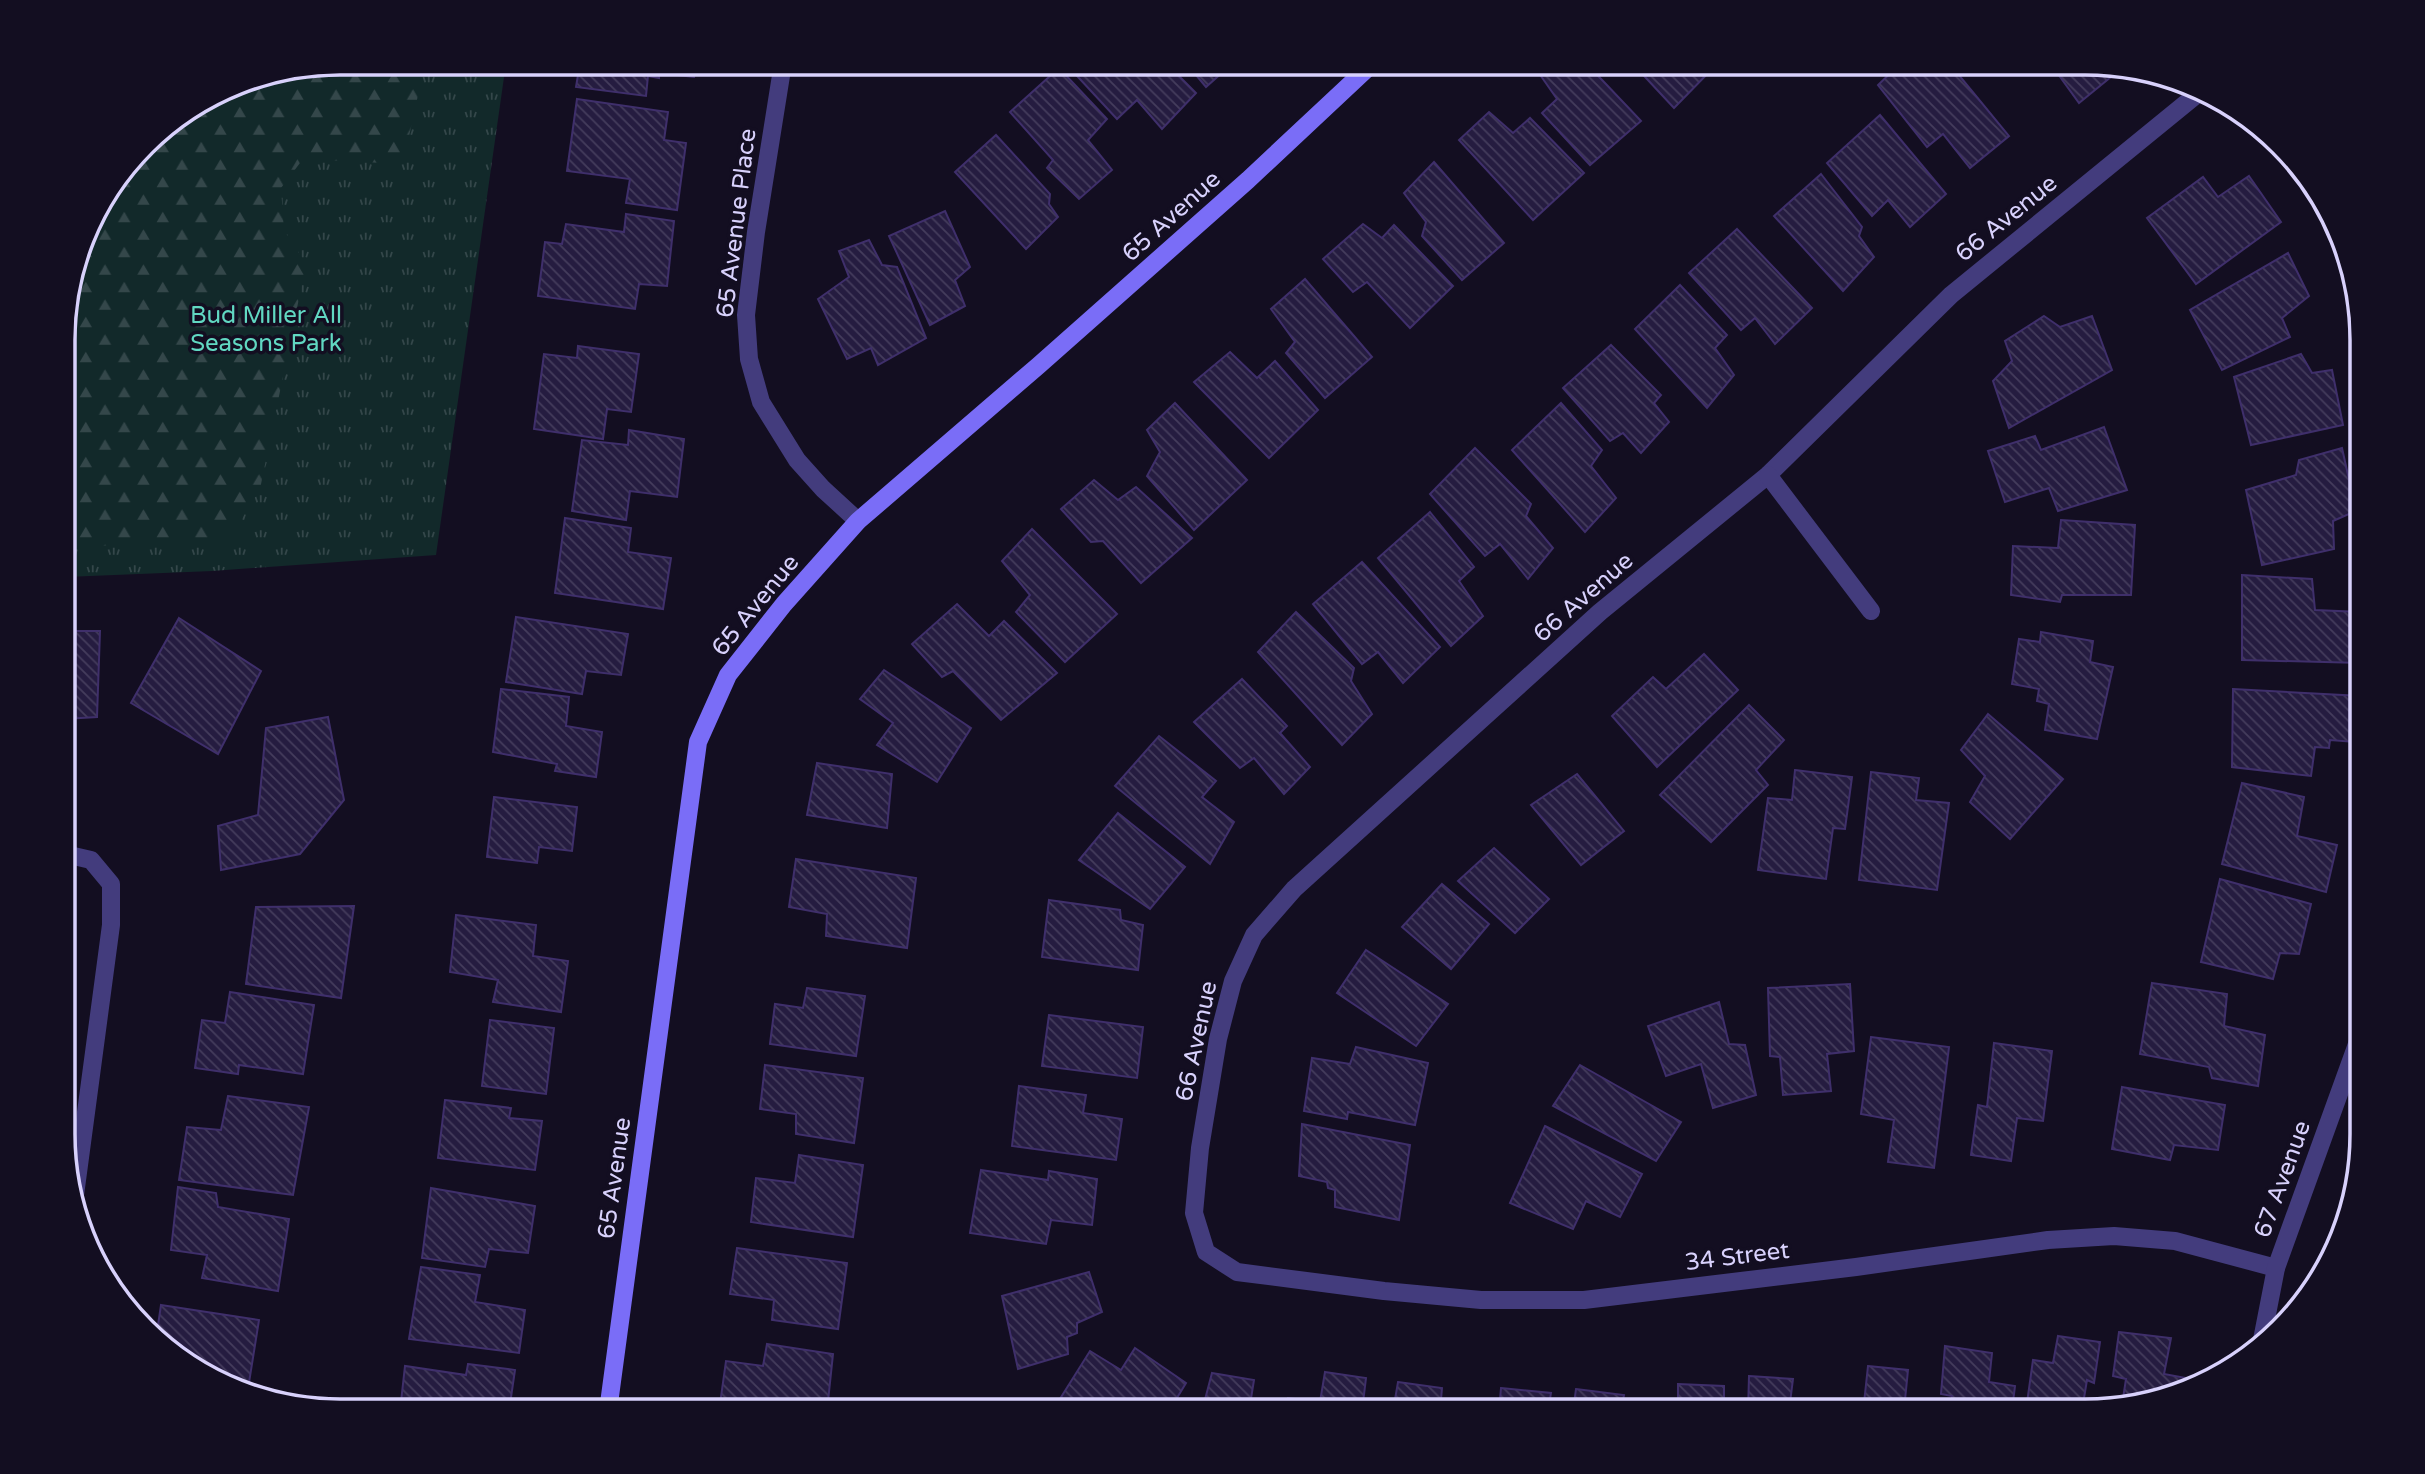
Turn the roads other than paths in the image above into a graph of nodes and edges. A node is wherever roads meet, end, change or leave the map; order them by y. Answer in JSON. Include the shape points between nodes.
{"nodes":[{"id":1,"x":781,"y":75,"type":"edge"},
{"id":2,"x":1360,"y":75,"type":"edge"},
{"id":3,"x":2192,"y":98,"type":"edge"},
{"id":4,"x":1768,"y":475,"type":"junction"},
{"id":5,"x":858,"y":522,"type":"junction"},
{"id":6,"x":1871,"y":611,"type":"dead end"},
{"id":7,"x":75,"y":856,"type":"edge"},
{"id":8,"x":2350,"y":1063,"type":"edge"},
{"id":9,"x":78,"y":1171,"type":"edge"},
{"id":10,"x":1206,"y":1252,"type":"joint"},
{"id":11,"x":2276,"y":1268,"type":"junction"},
{"id":12,"x":2264,"y":1329,"type":"edge"},
{"id":13,"x":610,"y":1399,"type":"edge"}],
"edges":[{"from":1,"to":5,"type":"street","name":"65 Avenue Place","via":[[746,315],[748,359],[761,402],[797,460]]},
{"from":2,"to":5,"type":"street","name":"65 Avenue","via":[[1248,180]]},
{"from":3,"to":4,"type":"street","name":"66 Avenue","via":[[1951,295]]},
{"from":4,"to":6,"type":"street"},
{"from":4,"to":10,"type":"street","name":"66 Avenue","via":[[1600,612],[1294,889],[1254,934],[1227,1002],[1200,1148],[1194,1213]]},
{"from":5,"to":13,"type":"street","name":"65 Avenue","via":[[784,604],[729,675],[698,742]]},
{"from":7,"to":9,"type":"street","via":[[91,860],[111,884],[111,925]]},
{"from":8,"to":11,"type":"street","name":"67 Avenue"},
{"from":10,"to":11,"type":"street","name":"34 Street","via":[[1237,1272],[1481,1300],[1584,1300],[2101,1237],[2175,1241]]},
{"from":11,"to":12,"type":"street","name":"67 Avenue"}]}
